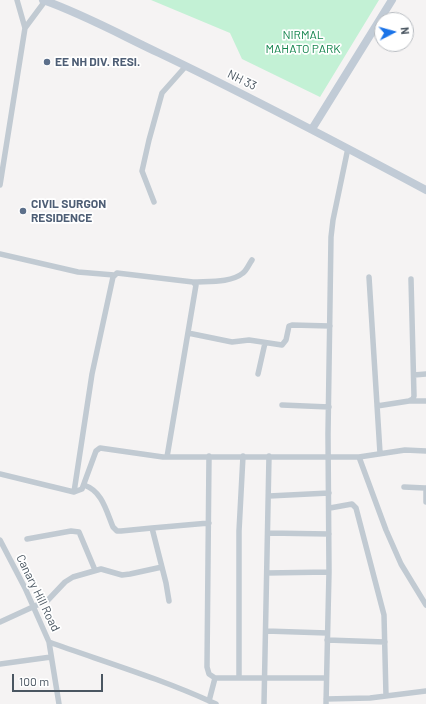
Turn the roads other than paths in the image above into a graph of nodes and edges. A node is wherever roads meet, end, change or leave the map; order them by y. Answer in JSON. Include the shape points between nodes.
{"nodes":[{"id":1,"x":17,"y":0,"type":"edge"},
{"id":2,"x":44,"y":0,"type":"edge"},
{"id":3,"x":392,"y":0,"type":"edge"},
{"id":4,"x":25,"y":28,"type":"junction"},
{"id":5,"x":186,"y":66,"type":"junction"},
{"id":6,"x":312,"y":129,"type":"junction"},
{"id":7,"x":348,"y":148,"type":"junction"},
{"id":8,"x":0,"y":185,"type":"edge"},
{"id":9,"x":426,"y":190,"type":"edge"},
{"id":10,"x":154,"y":202,"type":"dead end"},
{"id":11,"x":0,"y":254,"type":"edge"},
{"id":12,"x":252,"y":260,"type":"dead end"},
{"id":13,"x":114,"y":275,"type":"junction"},
{"id":14,"x":369,"y":277,"type":"dead end"},
{"id":15,"x":411,"y":278,"type":"dead end"},
{"id":16,"x":193,"y":282,"type":"junction"},
{"id":17,"x":330,"y":326,"type":"junction"},
{"id":18,"x":188,"y":333,"type":"junction"},
{"id":19,"x":265,"y":343,"type":"junction"},
{"id":20,"x":258,"y":374,"type":"dead end"},
{"id":21,"x":426,"y":374,"type":"edge"},
{"id":22,"x":414,"y":375,"type":"junction"},
{"id":23,"x":426,"y":400,"type":"edge"},
{"id":24,"x":411,"y":401,"type":"junction"},
{"id":25,"x":282,"y":405,"type":"dead end"},
{"id":26,"x":377,"y":406,"type":"junction"},
{"id":27,"x":329,"y":407,"type":"junction"},
{"id":28,"x":426,"y":451,"type":"edge"},
{"id":29,"x":380,"y":453,"type":"junction"},
{"id":30,"x":210,"y":456,"type":"junction"},
{"id":31,"x":243,"y":456,"type":"junction"},
{"id":32,"x":270,"y":456,"type":"junction"},
{"id":33,"x":167,"y":457,"type":"junction"},
{"id":34,"x":328,"y":457,"type":"junction"},
{"id":35,"x":359,"y":457,"type":"junction"},
{"id":36,"x":0,"y":474,"type":"edge"},
{"id":37,"x":84,"y":485,"type":"junction"},
{"id":38,"x":404,"y":487,"type":"dead end"},
{"id":39,"x":426,"y":488,"type":"edge"},
{"id":40,"x":74,"y":492,"type":"junction"},
{"id":41,"x":329,"y":493,"type":"junction"},
{"id":42,"x":269,"y":496,"type":"junction"},
{"id":43,"x":426,"y":502,"type":"edge"},
{"id":44,"x":330,"y":508,"type":"junction"},
{"id":45,"x":209,"y":523,"type":"junction"},
{"id":46,"x":152,"y":528,"type":"junction"},
{"id":47,"x":268,"y":533,"type":"junction"},
{"id":48,"x":329,"y":534,"type":"junction"},
{"id":49,"x":27,"y":539,"type":"dead end"},
{"id":50,"x":0,"y":540,"type":"edge"},
{"id":51,"x":162,"y":567,"type":"junction"},
{"id":52,"x":95,"y":570,"type":"junction"},
{"id":53,"x":329,"y":572,"type":"junction"},
{"id":54,"x":267,"y":573,"type":"junction"},
{"id":55,"x":169,"y":602,"type":"dead end"},
{"id":56,"x":426,"y":605,"type":"edge"},
{"id":57,"x":34,"y":607,"type":"junction"},
{"id":58,"x":0,"y":622,"type":"edge"},
{"id":59,"x":266,"y":631,"type":"junction"},
{"id":60,"x":327,"y":633,"type":"junction"},
{"id":61,"x":327,"y":640,"type":"junction"},
{"id":62,"x":49,"y":642,"type":"junction"},
{"id":63,"x":385,"y":642,"type":"junction"},
{"id":64,"x":52,"y":657,"type":"junction"},
{"id":65,"x":0,"y":664,"type":"edge"},
{"id":66,"x":215,"y":678,"type":"junction"},
{"id":67,"x":239,"y":678,"type":"junction"},
{"id":68,"x":264,"y":678,"type":"junction"},
{"id":69,"x":326,"y":678,"type":"junction"},
{"id":70,"x":426,"y":691,"type":"edge"},
{"id":71,"x":386,"y":696,"type":"junction"},
{"id":72,"x":209,"y":701,"type":"junction"},
{"id":73,"x":326,"y":701,"type":"edge"},
{"id":74,"x":59,"y":704,"type":"edge"},
{"id":75,"x":216,"y":704,"type":"edge"},
{"id":76,"x":264,"y":704,"type":"edge"}],
"edges":[{"from":1,"to":4,"type":"street"},
{"from":2,"to":4,"type":"street"},
{"from":2,"to":5,"type":"main road","name":"NH 33"},
{"from":3,"to":6,"type":"main road"},
{"from":4,"to":8,"type":"street"},
{"from":5,"to":6,"type":"main road","name":"NH 33"},
{"from":5,"to":10,"type":"street","via":[[162,93],[149,140],[142,171]]},
{"from":6,"to":7,"type":"main road","name":"NH 33"},
{"from":7,"to":9,"type":"main road","name":"NH 33"},
{"from":7,"to":17,"type":"street","via":[[331,237]]},
{"from":11,"to":13,"type":"street","via":[[78,272]]},
{"from":12,"to":16,"type":"street","via":[[243,273],[235,277]]},
{"from":13,"to":16,"type":"street","via":[[120,272]]},
{"from":13,"to":40,"type":"street","via":[[92,374]]},
{"from":14,"to":26,"type":"street"},
{"from":15,"to":22,"type":"street"},
{"from":16,"to":18,"type":"street","via":[[196,287]]},
{"from":17,"to":19,"type":"street","via":[[292,325],[289,326],[284,343]]},
{"from":17,"to":27,"type":"street"},
{"from":18,"to":19,"type":"street","via":[[232,342],[249,340]]},
{"from":18,"to":33,"type":"street"},
{"from":19,"to":20,"type":"street"},
{"from":21,"to":22,"type":"street"},
{"from":22,"to":24,"type":"street","via":[[414,394]]},
{"from":23,"to":24,"type":"street"},
{"from":24,"to":26,"type":"street"},
{"from":25,"to":27,"type":"street"},
{"from":26,"to":29,"type":"street"},
{"from":27,"to":34,"type":"street"},
{"from":28,"to":29,"type":"street"},
{"from":29,"to":35,"type":"street"},
{"from":30,"to":31,"type":"street"},
{"from":30,"to":33,"type":"street"},
{"from":30,"to":45,"type":"street"},
{"from":31,"to":32,"type":"street"},
{"from":31,"to":67,"type":"street","via":[[239,531]]},
{"from":32,"to":34,"type":"street"},
{"from":32,"to":42,"type":"street"},
{"from":33,"to":37,"type":"street","via":[[98,449]]},
{"from":34,"to":35,"type":"street"},
{"from":34,"to":41,"type":"street"},
{"from":35,"to":56,"type":"street","via":[[401,564]]},
{"from":36,"to":40,"type":"street"},
{"from":37,"to":40,"type":"street","via":[[82,489]]},
{"from":37,"to":46,"type":"street","via":[[98,494],[117,531]]},
{"from":38,"to":39,"type":"street"},
{"from":39,"to":43,"type":"street"},
{"from":41,"to":42,"type":"street"},
{"from":41,"to":44,"type":"street"},
{"from":42,"to":47,"type":"street"},
{"from":44,"to":48,"type":"street"},
{"from":44,"to":63,"type":"street","via":[[352,504],[356,508],[384,614]]},
{"from":45,"to":46,"type":"street"},
{"from":45,"to":66,"type":"street","via":[[207,667],[209,674]]},
{"from":46,"to":51,"type":"street"},
{"from":47,"to":48,"type":"street"},
{"from":47,"to":54,"type":"street"},
{"from":48,"to":53,"type":"street"},
{"from":49,"to":52,"type":"street","via":[[71,531],[79,532]]},
{"from":50,"to":57,"type":"street","name":"Canary Hill Road"},
{"from":51,"to":52,"type":"street","via":[[122,575],[105,569]]},
{"from":51,"to":55,"type":"street"},
{"from":52,"to":57,"type":"street","via":[[73,577],[48,600]]},
{"from":53,"to":54,"type":"street"},
{"from":53,"to":60,"type":"street"},
{"from":54,"to":59,"type":"street"},
{"from":57,"to":58,"type":"street"},
{"from":57,"to":62,"type":"street","name":"Canary Hill Road"},
{"from":59,"to":60,"type":"street"},
{"from":59,"to":68,"type":"street"},
{"from":60,"to":61,"type":"street"},
{"from":61,"to":63,"type":"street"},
{"from":61,"to":69,"type":"street"},
{"from":62,"to":64,"type":"street","name":"Canary Hill Road"},
{"from":62,"to":72,"type":"street"},
{"from":63,"to":71,"type":"street"},
{"from":64,"to":65,"type":"street"},
{"from":64,"to":74,"type":"street","name":"Canary Hill Road"},
{"from":66,"to":67,"type":"street"},
{"from":66,"to":72,"type":"street"},
{"from":67,"to":68,"type":"street"},
{"from":68,"to":69,"type":"street"},
{"from":68,"to":76,"type":"street"},
{"from":69,"to":73,"type":"street"},
{"from":70,"to":71,"type":"street"},
{"from":71,"to":73,"type":"street"},
{"from":72,"to":75,"type":"street"}]}
